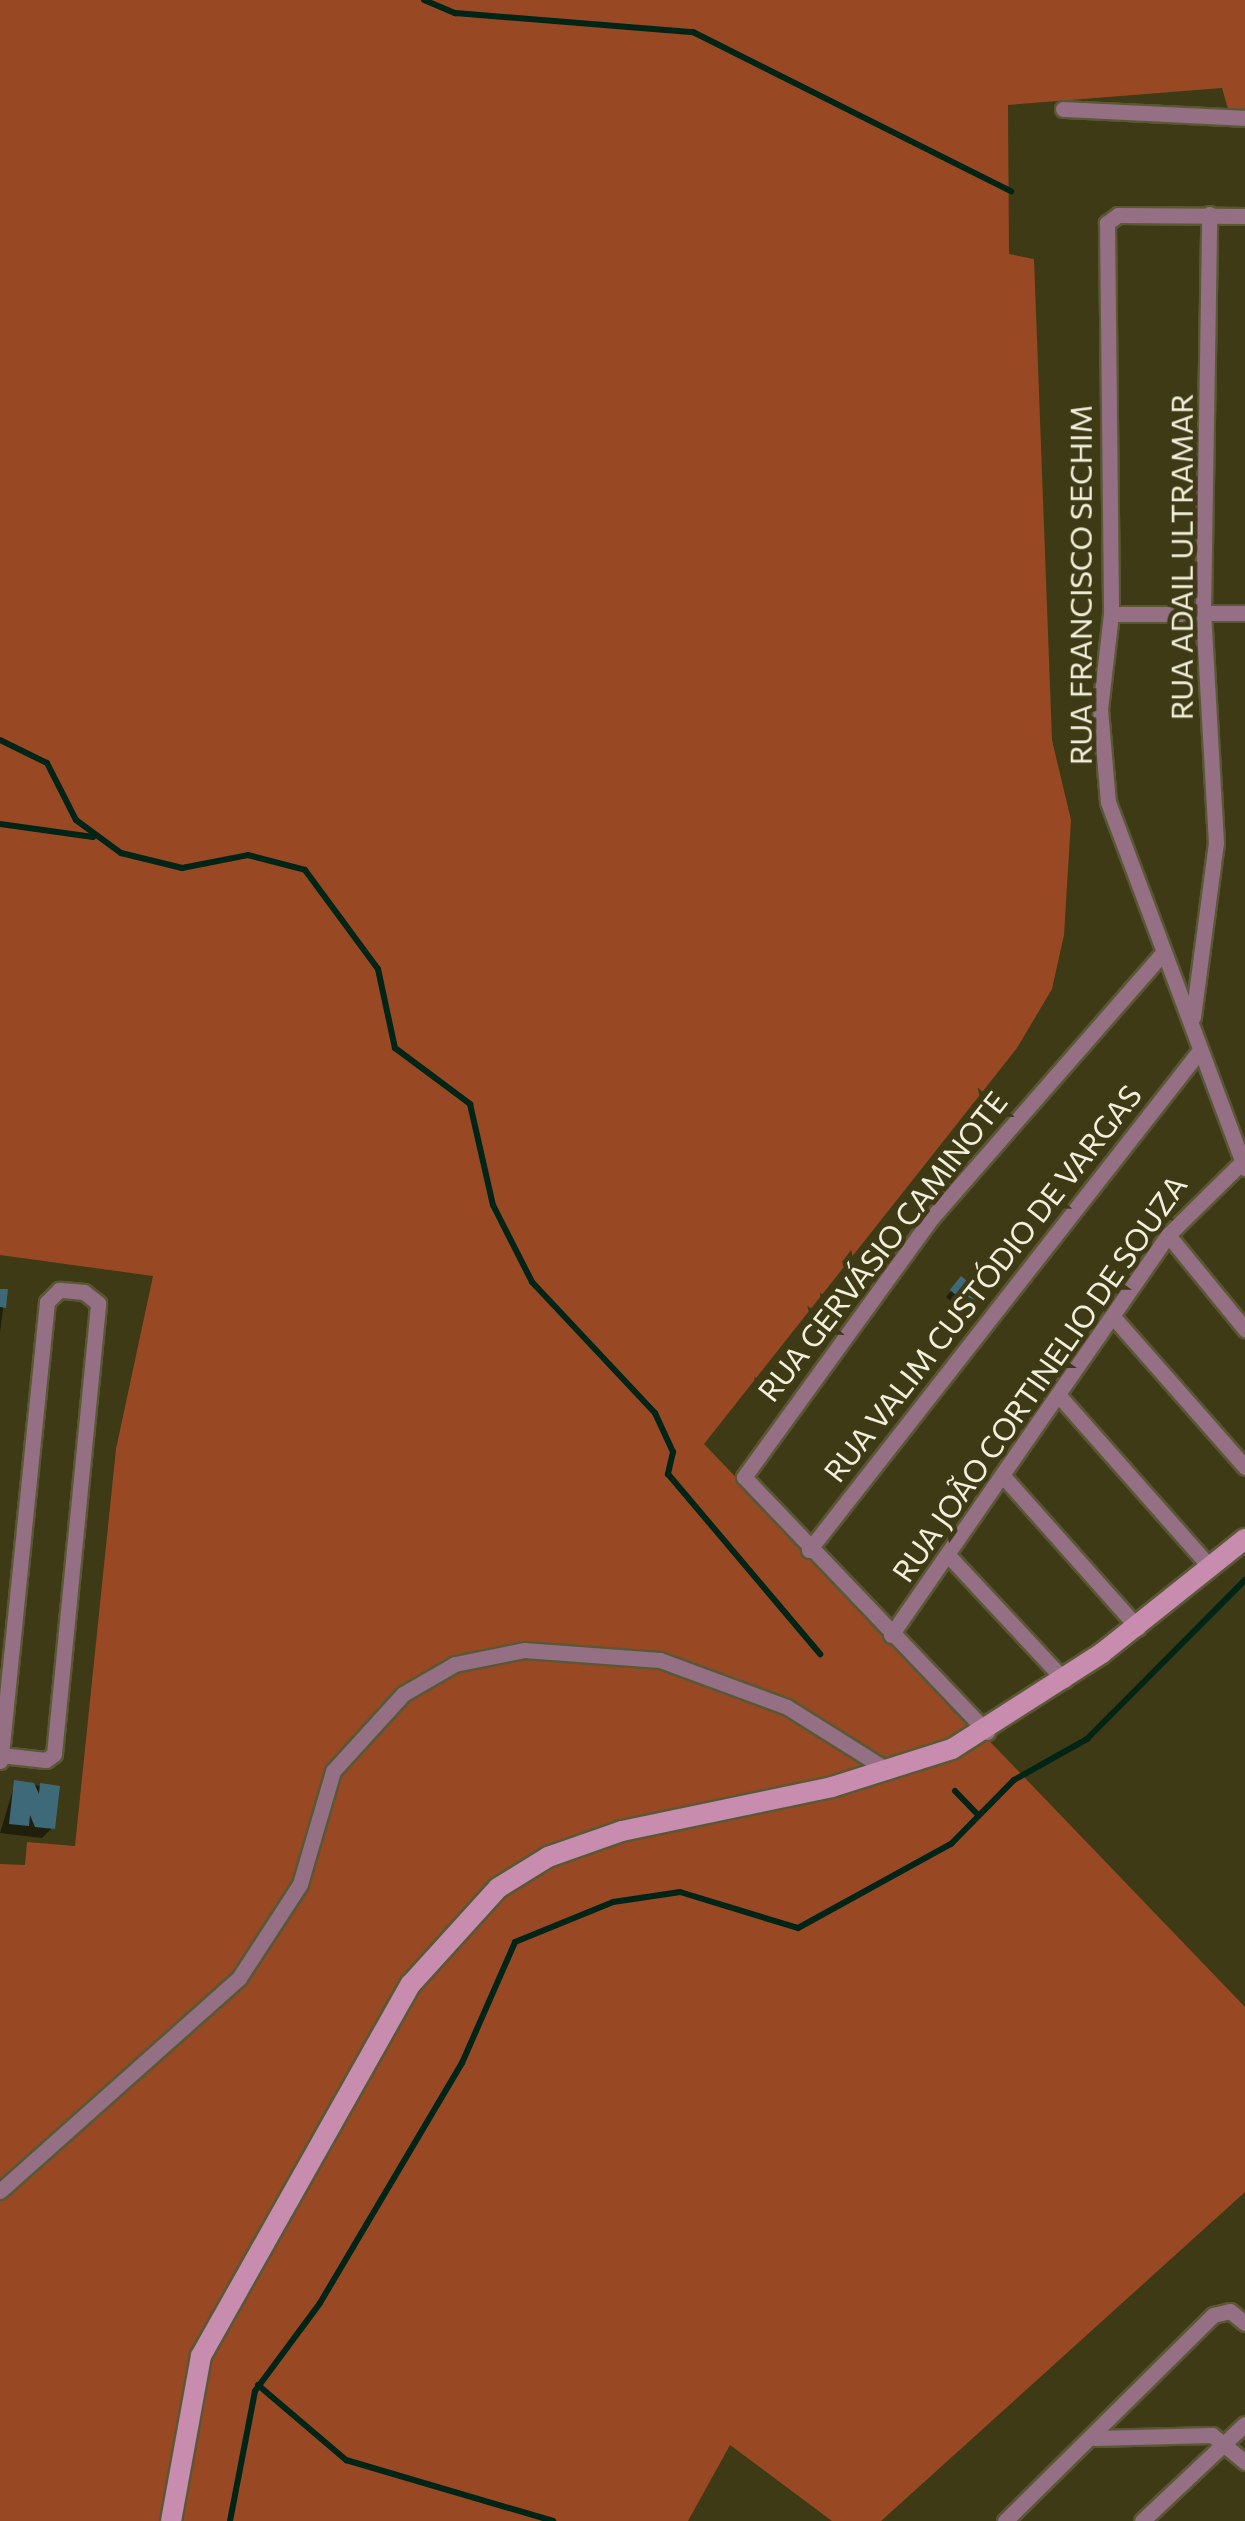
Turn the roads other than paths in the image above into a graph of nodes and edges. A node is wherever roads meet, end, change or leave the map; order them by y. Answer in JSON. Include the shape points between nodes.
{"nodes":[{"id":1,"x":1063,"y":109,"type":"dead end"},
{"id":2,"x":1245,"y":118,"type":"edge"},
{"id":3,"x":1209,"y":214,"type":"junction"},
{"id":4,"x":1245,"y":216,"type":"edge"},
{"id":5,"x":1245,"y":613,"type":"edge"},
{"id":6,"x":1111,"y":614,"type":"junction"},
{"id":7,"x":1203,"y":614,"type":"junction"},
{"id":8,"x":1164,"y":952,"type":"junction"},
{"id":9,"x":1194,"y":1017,"type":"junction"},
{"id":10,"x":1200,"y":1050,"type":"junction"},
{"id":11,"x":1244,"y":1163,"type":"edge"},
{"id":12,"x":1168,"y":1235,"type":"junction"},
{"id":13,"x":1115,"y":1319,"type":"junction"},
{"id":14,"x":1245,"y":1329,"type":"edge"},
{"id":15,"x":1061,"y":1398,"type":"junction"},
{"id":16,"x":1245,"y":1467,"type":"edge"},
{"id":17,"x":1003,"y":1476,"type":"junction"},
{"id":18,"x":1245,"y":1539,"type":"edge"},
{"id":19,"x":808,"y":1550,"type":"junction"},
{"id":20,"x":948,"y":1555,"type":"junction"},
{"id":21,"x":1210,"y":1567,"type":"junction"},
{"id":22,"x":1138,"y":1628,"type":"junction"},
{"id":23,"x":890,"y":1635,"type":"junction"},
{"id":24,"x":1064,"y":1680,"type":"junction"},
{"id":25,"x":987,"y":1732,"type":"junction"},
{"id":26,"x":0,"y":1758,"type":"edge"},
{"id":27,"x":889,"y":1771,"type":"junction"},
{"id":28,"x":0,"y":2190,"type":"edge"},
{"id":29,"x":1245,"y":2323,"type":"edge"},
{"id":30,"x":1245,"y":2424,"type":"edge"},
{"id":31,"x":1095,"y":2438,"type":"junction"},
{"id":32,"x":1226,"y":2440,"type":"junction"},
{"id":33,"x":1245,"y":2462,"type":"edge"},
{"id":34,"x":171,"y":2521,"type":"edge"},
{"id":35,"x":1005,"y":2521,"type":"edge"},
{"id":36,"x":1142,"y":2521,"type":"edge"}],
"edges":[{"from":1,"to":2,"type":"street"},
{"from":3,"to":4,"type":"street"},
{"from":3,"to":6,"type":"street","name":"RUA FRANCISCO SECHIM","via":[[1118,215],[1105,231]]},
{"from":3,"to":7,"type":"street","name":"RUA ADAIL ULTRAMAR"},
{"from":5,"to":7,"type":"street"},
{"from":6,"to":7,"type":"street"},
{"from":6,"to":8,"type":"street","name":"RUA FRANCISCO SECHIM","via":[[1100,709],[1108,802]]},
{"from":7,"to":9,"type":"street","name":"RUA ADAIL ULTRAMAR","via":[[1216,843]]},
{"from":8,"to":9,"type":"street","name":"RUA FRANCISCO SECHIM"},
{"from":8,"to":19,"type":"street","name":"RUA GERVÁSIO CAMINOTE","via":[[929,1221],[747,1468],[752,1493]]},
{"from":9,"to":10,"type":"street"},
{"from":10,"to":11,"type":"street"},
{"from":10,"to":19,"type":"street","name":"RUA VALIM CUSTÓDIO DE VARGAS"},
{"from":11,"to":12,"type":"street","name":"RUA JOÃO CORTINELIO DE SOUZA"},
{"from":12,"to":13,"type":"street","name":"RUA JOÃO CORTINELIO DE SOUZA"},
{"from":12,"to":14,"type":"street"},
{"from":13,"to":15,"type":"street","name":"RUA JOÃO CORTINELIO DE SOUZA"},
{"from":13,"to":16,"type":"street"},
{"from":15,"to":17,"type":"street","name":"RUA JOÃO CORTINELIO DE SOUZA"},
{"from":15,"to":21,"type":"street"},
{"from":17,"to":20,"type":"street","name":"RUA JOÃO CORTINELIO DE SOUZA"},
{"from":17,"to":22,"type":"street"},
{"from":18,"to":21,"type":"street"},
{"from":19,"to":23,"type":"street"},
{"from":20,"to":23,"type":"street","name":"RUA JOÃO CORTINELIO DE SOUZA"},
{"from":20,"to":24,"type":"street"},
{"from":21,"to":22,"type":"street"},
{"from":22,"to":24,"type":"street"},
{"from":23,"to":25,"type":"street"},
{"from":24,"to":25,"type":"street"},
{"from":25,"to":27,"type":"street"},
{"from":26,"to":26,"type":"street","via":[[47,1302],[59,1290],[84,1292],[98,1303],[54,1754]]},
{"from":27,"to":28,"type":"street","via":[[787,1707],[660,1660],[524,1650],[455,1664],[402,1694],[332,1771],[300,1884],[239,1978]]},
{"from":27,"to":34,"type":"street","via":[[622,1831],[548,1857],[459,1926],[411,1984],[336,2109],[202,2356]]},
{"from":29,"to":31,"type":"street","via":[[1230,2312],[1213,2316]]},
{"from":30,"to":32,"type":"street"},
{"from":31,"to":32,"type":"street"},
{"from":31,"to":35,"type":"street"},
{"from":32,"to":33,"type":"street"},
{"from":32,"to":36,"type":"street"}]}
